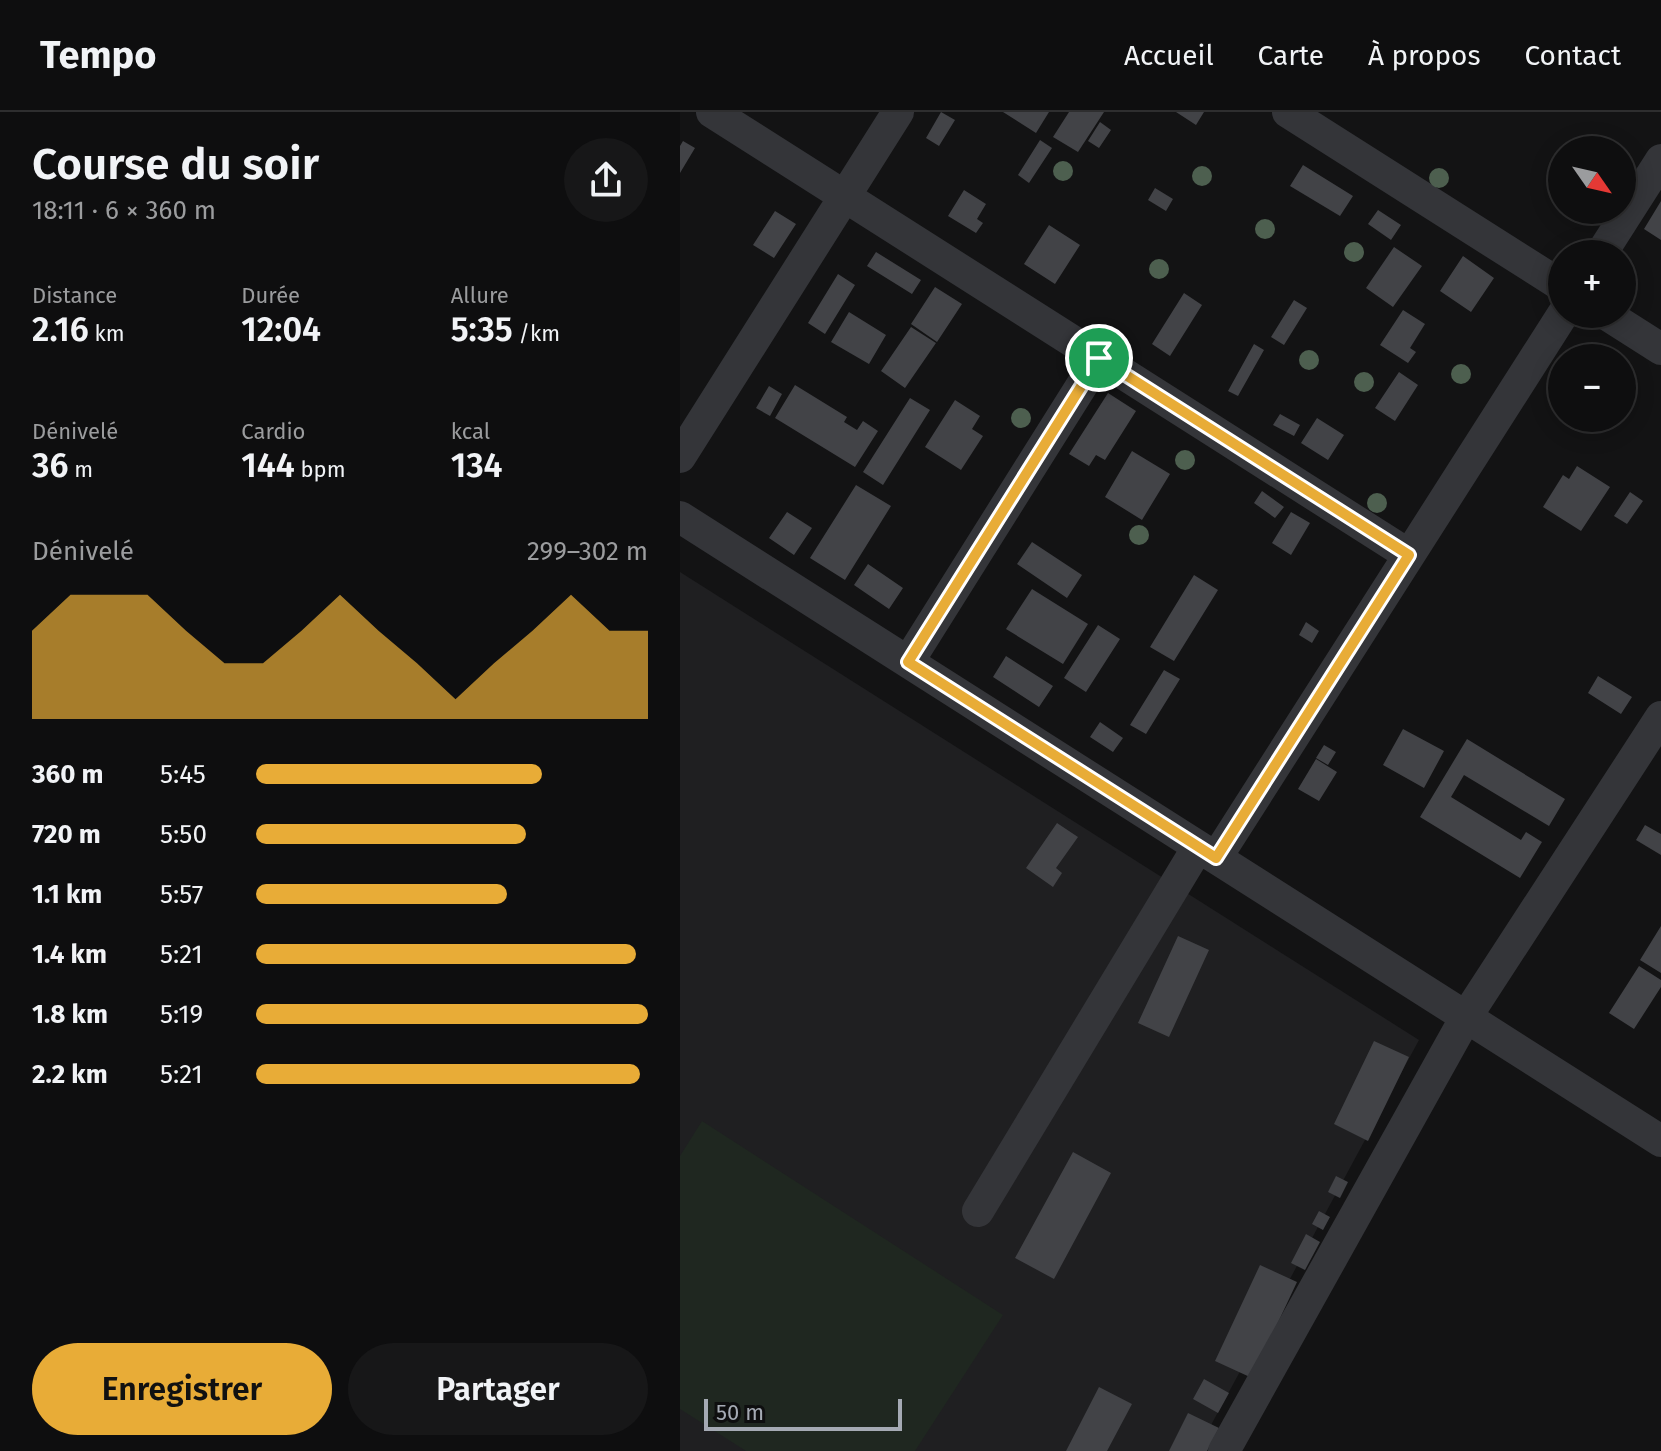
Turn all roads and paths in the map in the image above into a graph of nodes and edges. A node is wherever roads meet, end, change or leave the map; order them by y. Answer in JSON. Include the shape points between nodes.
{"nodes":[{"id":1,"x":712,"y":112,"type":"edge"},
{"id":2,"x":898,"y":112,"type":"edge"},
{"id":3,"x":1288,"y":112,"type":"edge"},
{"id":4,"x":1661,"y":160,"type":"edge"},
{"id":5,"x":845,"y":196,"type":"junction"},
{"id":6,"x":1610,"y":240,"type":"edge"},
{"id":7,"x":1548,"y":277,"type":"edge"},
{"id":8,"x":1554,"y":328,"type":"edge"},
{"id":9,"x":1628,"y":328,"type":"edge"},
{"id":10,"x":1661,"y":349,"type":"edge"},
{"id":11,"x":1099,"y":358,"type":"junction"},
{"id":12,"x":680,"y":457,"type":"edge"},
{"id":13,"x":680,"y":517,"type":"edge"},
{"id":14,"x":1409,"y":555,"type":"junction"},
{"id":15,"x":908,"y":662,"type":"junction"},
{"id":16,"x":1661,"y":717,"type":"edge"},
{"id":17,"x":1207,"y":852,"type":"junction"},
{"id":18,"x":1466,"y":1017,"type":"junction"},
{"id":19,"x":1661,"y":1141,"type":"edge"},
{"id":20,"x":978,"y":1211,"type":"dead end"},
{"id":21,"x":1224,"y":1451,"type":"edge"}],
"edges":[{"from":1,"to":5,"type":"street"},
{"from":2,"to":5,"type":"street"},
{"from":3,"to":7,"type":"street"},
{"from":4,"to":6,"type":"street"},
{"from":5,"to":11,"type":"street"},
{"from":5,"to":12,"type":"street"},
{"from":8,"to":14,"type":"street"},
{"from":9,"to":10,"type":"street"},
{"from":11,"to":14,"type":"street"},
{"from":11,"to":15,"type":"street"},
{"from":13,"to":15,"type":"street"},
{"from":14,"to":17,"type":"street"},
{"from":15,"to":17,"type":"street"},
{"from":16,"to":18,"type":"street"},
{"from":17,"to":18,"type":"street"},
{"from":17,"to":20,"type":"street"},
{"from":18,"to":19,"type":"street"},
{"from":18,"to":21,"type":"street"}]}
